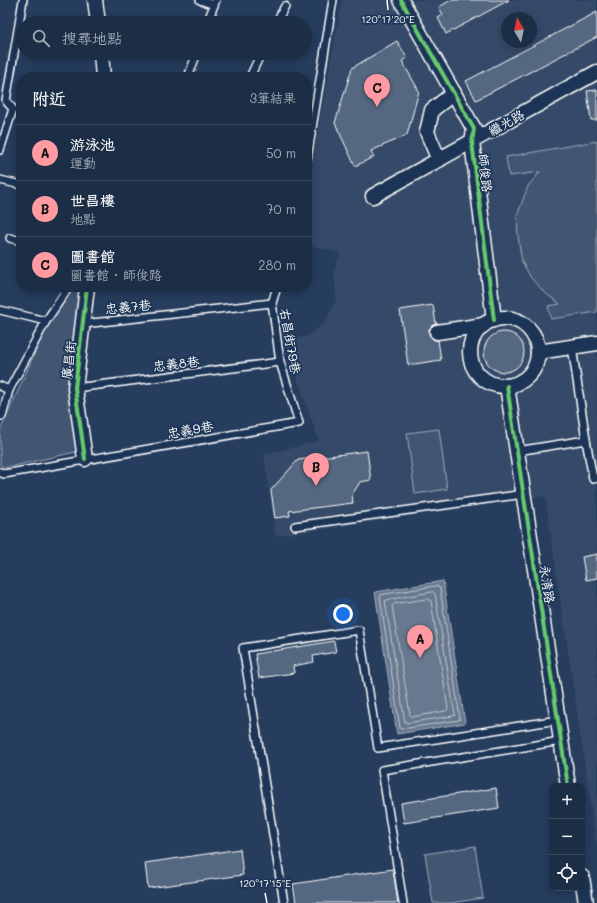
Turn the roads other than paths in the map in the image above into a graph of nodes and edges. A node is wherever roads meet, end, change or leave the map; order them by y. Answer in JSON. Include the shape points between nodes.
{"nodes":[{"id":1,"x":23,"y":0,"type":"edge"},
{"id":2,"x":95,"y":0,"type":"edge"},
{"id":3,"x":200,"y":0,"type":"edge"},
{"id":4,"x":332,"y":0,"type":"edge"},
{"id":5,"x":401,"y":0,"type":"edge"},
{"id":6,"x":215,"y":2,"type":"edge"},
{"id":7,"x":285,"y":6,"type":"dead end"},
{"id":8,"x":20,"y":16,"type":"edge"},
{"id":9,"x":97,"y":16,"type":"edge"},
{"id":10,"x":210,"y":16,"type":"edge"},
{"id":11,"x":280,"y":16,"type":"edge"},
{"id":12,"x":16,"y":41,"type":"edge"},
{"id":13,"x":102,"y":60,"type":"edge"},
{"id":14,"x":194,"y":60,"type":"edge"},
{"id":15,"x":258,"y":60,"type":"edge"},
{"id":16,"x":103,"y":72,"type":"edge"},
{"id":17,"x":190,"y":72,"type":"edge"},
{"id":18,"x":252,"y":72,"type":"edge"},
{"id":19,"x":597,"y":72,"type":"edge"},
{"id":20,"x":454,"y":93,"type":"junction"},
{"id":21,"x":312,"y":119,"type":"edge"},
{"id":22,"x":472,"y":142,"type":"junction"},
{"id":23,"x":0,"y":150,"type":"edge"},
{"id":24,"x":439,"y":160,"type":"junction"},
{"id":25,"x":0,"y":180,"type":"edge"},
{"id":26,"x":16,"y":184,"type":"edge"},
{"id":27,"x":373,"y":196,"type":"dead end"},
{"id":28,"x":10,"y":238,"type":"dead end"},
{"id":29,"x":16,"y":240,"type":"edge"},
{"id":30,"x":66,"y":292,"type":"edge"},
{"id":31,"x":86,"y":292,"type":"edge"},
{"id":32,"x":275,"y":292,"type":"edge"},
{"id":33,"x":272,"y":303,"type":"junction"},
{"id":34,"x":0,"y":310,"type":"edge"},
{"id":35,"x":46,"y":321,"type":"junction"},
{"id":36,"x":489,"y":322,"type":"junction"},
{"id":37,"x":83,"y":324,"type":"junction"},
{"id":38,"x":437,"y":332,"type":"dead end"},
{"id":39,"x":597,"y":343,"type":"edge"},
{"id":40,"x":572,"y":347,"type":"junction"},
{"id":41,"x":538,"y":352,"type":"junction"},
{"id":42,"x":280,"y":362,"type":"junction"},
{"id":43,"x":0,"y":386,"type":"edge"},
{"id":44,"x":507,"y":386,"type":"junction"},
{"id":45,"x":75,"y":388,"type":"junction"},
{"id":46,"x":9,"y":390,"type":"junction"},
{"id":47,"x":2,"y":416,"type":"dead end"},
{"id":48,"x":299,"y":423,"type":"joint"},
{"id":49,"x":586,"y":440,"type":"junction"},
{"id":50,"x":517,"y":451,"type":"junction"},
{"id":51,"x":86,"y":459,"type":"junction"},
{"id":52,"x":0,"y":472,"type":"edge"},
{"id":53,"x":597,"y":478,"type":"edge"},
{"id":54,"x":524,"y":494,"type":"junction"},
{"id":55,"x":295,"y":526,"type":"dead end"},
{"id":56,"x":558,"y":720,"type":"junction"},
{"id":57,"x":561,"y":742,"type":"junction"},
{"id":58,"x":568,"y":783,"type":"edge"},
{"id":59,"x":584,"y":891,"type":"edge"},
{"id":60,"x":284,"y":903,"type":"edge"},
{"id":61,"x":403,"y":903,"type":"edge"},
{"id":62,"x":586,"y":903,"type":"edge"}],
"edges":[{"from":1,"to":8,"type":"lane"},
{"from":2,"to":9,"type":"street"},
{"from":3,"to":6,"type":"lane"},
{"from":4,"to":21,"type":"lane"},
{"from":5,"to":20,"type":"street","name":"師俊路"},
{"from":6,"to":10,"type":"lane"},
{"from":7,"to":11,"type":"lane"},
{"from":12,"to":23,"type":"lane","via":[[6,100],[13,109]]},
{"from":13,"to":16,"type":"street"},
{"from":14,"to":17,"type":"lane"},
{"from":15,"to":18,"type":"lane"},
{"from":19,"to":22,"type":"street","name":"繼光路"},
{"from":20,"to":22,"type":"street","name":"師俊路","via":[[474,129]]},
{"from":20,"to":24,"type":"street","via":[[432,110],[427,132]]},
{"from":22,"to":24,"type":"street","name":"繼光路"},
{"from":22,"to":36,"type":"street","name":"師俊路"},
{"from":24,"to":27,"type":"street","name":"繼光路"},
{"from":25,"to":26,"type":"lane"},
{"from":28,"to":29,"type":"lane"},
{"from":30,"to":35,"type":"lane"},
{"from":31,"to":37,"type":"street","name":"廣昌街"},
{"from":32,"to":33,"type":"lane","name":"右昌街79巷"},
{"from":33,"to":37,"type":"lane","name":"忠義7巷"},
{"from":33,"to":42,"type":"lane","name":"右昌街79巷"},
{"from":34,"to":35,"type":"lane"},
{"from":35,"to":46,"type":"lane"},
{"from":36,"to":38,"type":"street"},
{"from":36,"to":41,"type":"street","via":[[505,318],[524,325],[532,332]]},
{"from":36,"to":44,"type":"street","via":[[476,332],[471,342],[472,364],[486,381]]},
{"from":37,"to":45,"type":"street","name":"廣昌街"},
{"from":39,"to":40,"type":"street"},
{"from":40,"to":41,"type":"street"},
{"from":40,"to":49,"type":"lane"},
{"from":41,"to":44,"type":"street","via":[[537,362],[526,378],[517,384]]},
{"from":42,"to":45,"type":"lane","name":"忠義8巷"},
{"from":42,"to":48,"type":"lane","name":"右昌街79巷"},
{"from":43,"to":46,"type":"lane"},
{"from":44,"to":50,"type":"street","name":"永清路"},
{"from":45,"to":51,"type":"street","name":"廣昌街"},
{"from":46,"to":47,"type":"lane"},
{"from":48,"to":51,"type":"lane","name":"忠義9巷"},
{"from":49,"to":50,"type":"lane"},
{"from":49,"to":53,"type":"lane","via":[[593,479]]},
{"from":50,"to":54,"type":"street","name":"永清路"},
{"from":51,"to":52,"type":"lane","name":"忠義9巷","via":[[4,474]]},
{"from":54,"to":55,"type":"lane"},
{"from":54,"to":56,"type":"street","name":"永清路"},
{"from":56,"to":57,"type":"street","name":"永清路"},
{"from":56,"to":60,"type":"lane","via":[[378,748],[359,630],[243,648]]},
{"from":57,"to":58,"type":"street","name":"永清路"},
{"from":57,"to":61,"type":"lane","via":[[382,770]]},
{"from":59,"to":62,"type":"street"}]}
